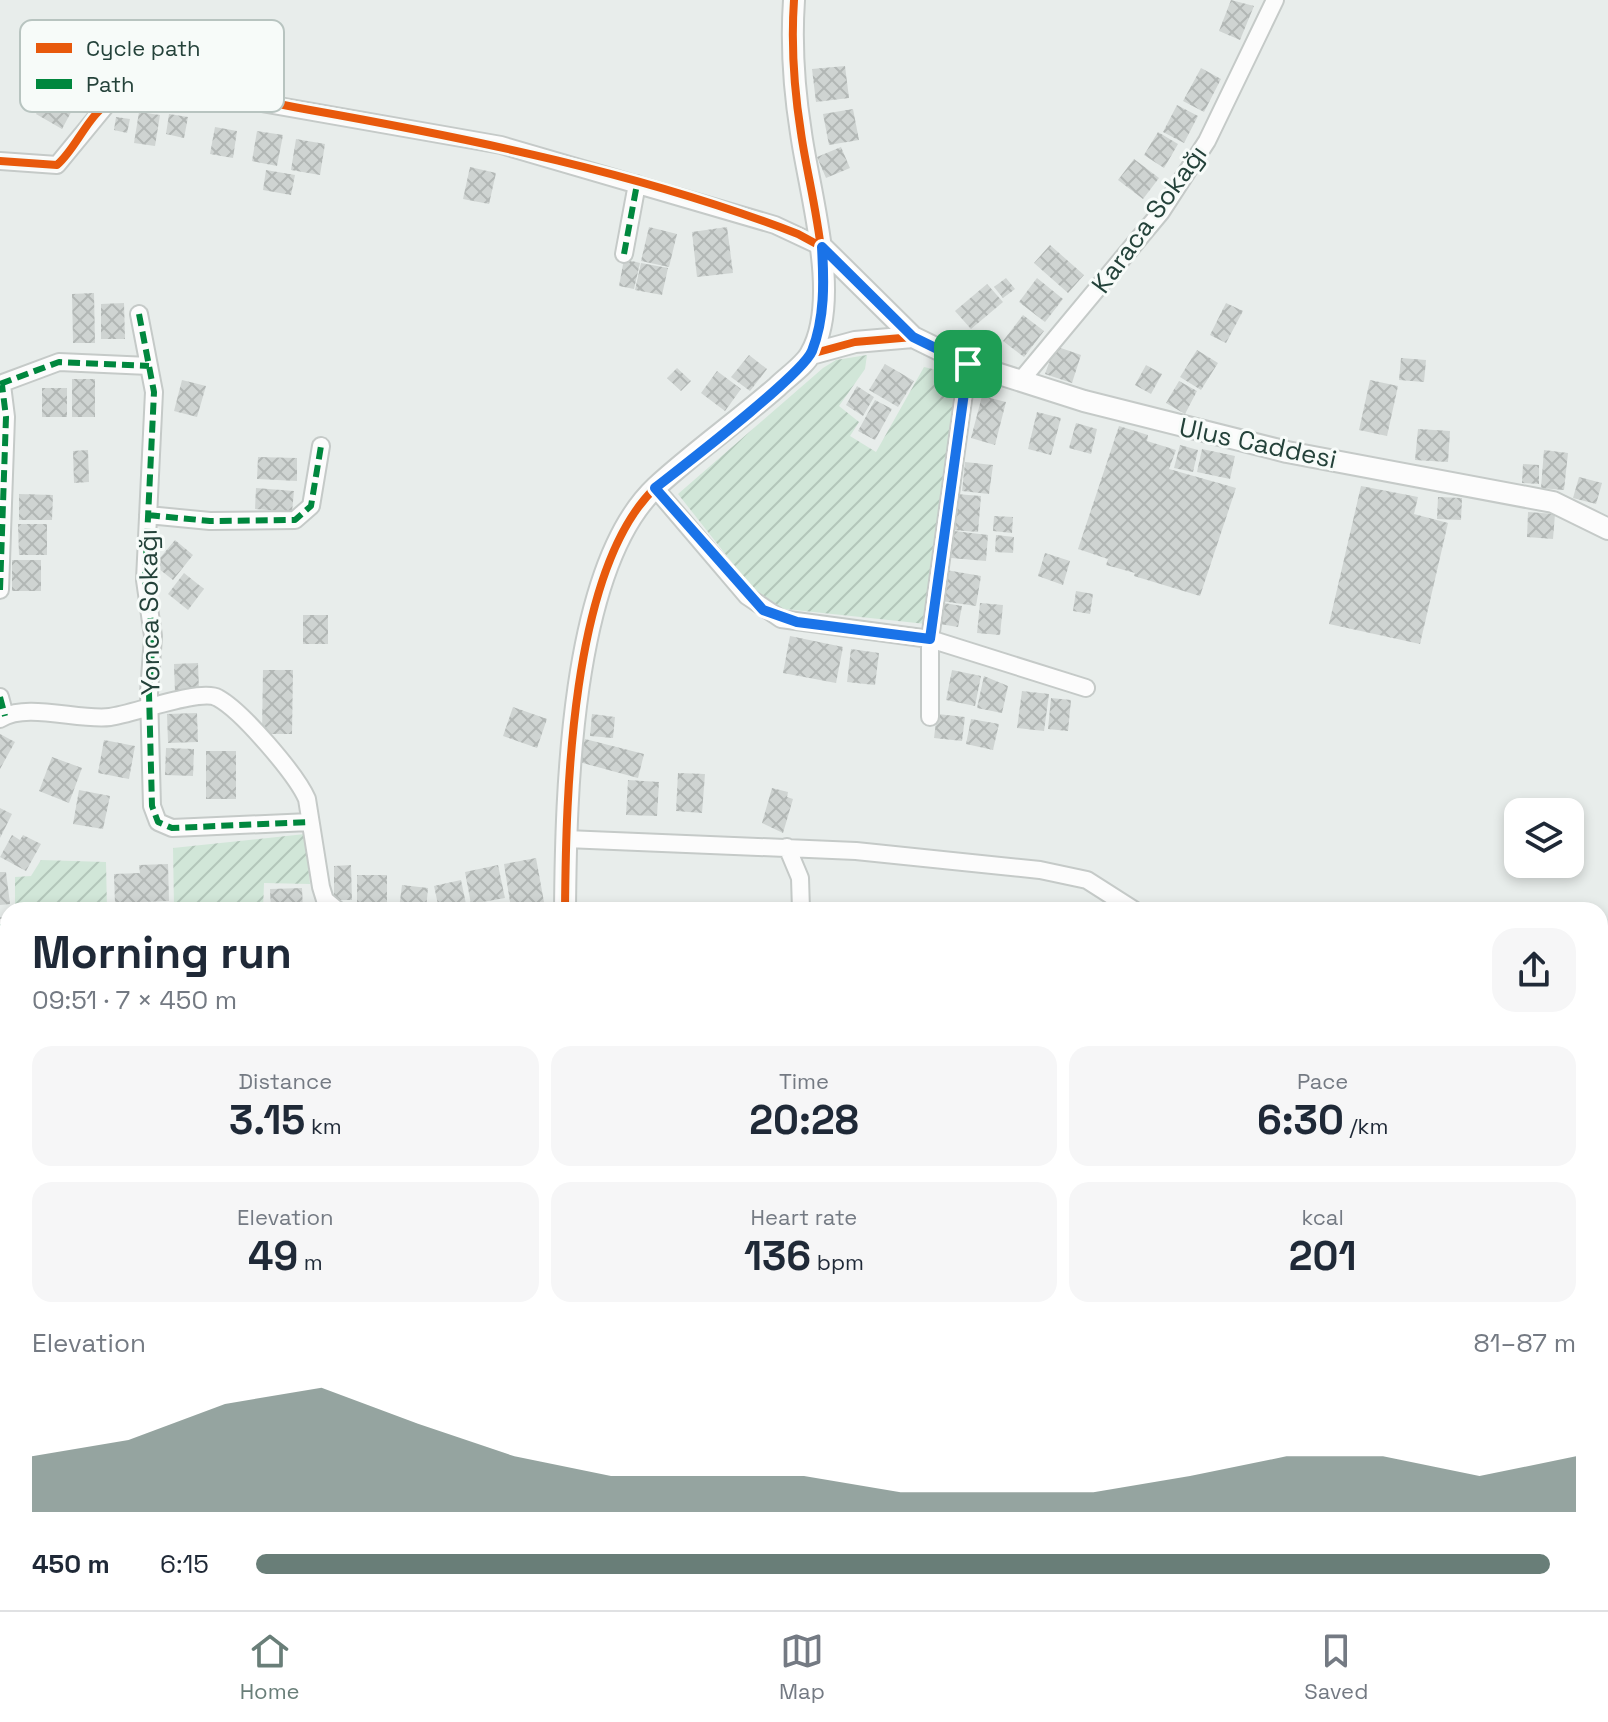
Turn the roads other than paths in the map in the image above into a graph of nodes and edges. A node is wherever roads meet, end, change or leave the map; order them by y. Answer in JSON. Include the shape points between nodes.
{"nodes":[{"id":1,"x":794,"y":0,"type":"edge"},
{"id":2,"x":1275,"y":0,"type":"edge"},
{"id":3,"x":284,"y":106,"type":"edge"},
{"id":4,"x":101,"y":112,"type":"edge"},
{"id":5,"x":0,"y":161,"type":"edge"},
{"id":6,"x":637,"y":184,"type":"junction"},
{"id":7,"x":822,"y":247,"type":"junction"},
{"id":8,"x":624,"y":254,"type":"dead end"},
{"id":9,"x":139,"y":314,"type":"dead end"},
{"id":10,"x":913,"y":337,"type":"junction"},
{"id":11,"x":811,"y":354,"type":"junction"},
{"id":12,"x":968,"y":364,"type":"junction"},
{"id":13,"x":149,"y":366,"type":"junction"},
{"id":14,"x":1022,"y":379,"type":"junction"},
{"id":15,"x":1,"y":384,"type":"edge"},
{"id":16,"x":321,"y":446,"type":"dead end"},
{"id":17,"x":655,"y":488,"type":"junction"},
{"id":18,"x":148,"y":515,"type":"junction"},
{"id":19,"x":1608,"y":529,"type":"edge"},
{"id":20,"x":0,"y":590,"type":"edge"},
{"id":21,"x":930,"y":639,"type":"junction"},
{"id":22,"x":1086,"y":688,"type":"dead end"},
{"id":23,"x":0,"y":697,"type":"edge"},
{"id":24,"x":151,"y":709,"type":"junction"},
{"id":25,"x":930,"y":717,"type":"dead end"},
{"id":26,"x":2,"y":718,"type":"edge"},
{"id":27,"x":310,"y":822,"type":"junction"},
{"id":28,"x":566,"y":839,"type":"junction"},
{"id":29,"x":787,"y":847,"type":"junction"},
{"id":30,"x":327,"y":902,"type":"edge"},
{"id":31,"x":565,"y":902,"type":"edge"},
{"id":32,"x":801,"y":902,"type":"edge"},
{"id":33,"x":1121,"y":902,"type":"edge"}],
"edges":[{"from":1,"to":7,"type":"street","via":[[800,132]]},
{"from":2,"to":14,"type":"street","name":"Karaca Sokağı","via":[[1207,141],[1161,212]]},
{"from":3,"to":6,"type":"street","via":[[458,136]]},
{"from":4,"to":5,"type":"street","via":[[57,165]]},
{"from":6,"to":7,"type":"street","via":[[775,225]]},
{"from":6,"to":8,"type":"street"},
{"from":7,"to":10,"type":"street","name":"Ulus Caddesi"},
{"from":7,"to":11,"type":"street","via":[[821,315]]},
{"from":9,"to":13,"type":"street","name":"Yonca Sokağı"},
{"from":10,"to":11,"type":"street","via":[[855,342]]},
{"from":10,"to":12,"type":"street","name":"Ulus Caddesi"},
{"from":11,"to":17,"type":"street"},
{"from":12,"to":14,"type":"street","name":"Ulus Caddesi"},
{"from":12,"to":21,"type":"street"},
{"from":13,"to":15,"type":"street","via":[[59,362]]},
{"from":13,"to":18,"type":"street","name":"Yonca Sokağı","via":[[154,392]]},
{"from":14,"to":19,"type":"street","name":"Ulus Caddesi","via":[[1213,435],[1553,502]]},
{"from":15,"to":20,"type":"street","via":[[6,417]]},
{"from":16,"to":18,"type":"street","name":"Yonca Sokağı","via":[[311,506],[295,520]]},
{"from":17,"to":21,"type":"street","via":[[763,610],[797,622]]},
{"from":17,"to":28,"type":"street","via":[[612,549],[592,610]]},
{"from":18,"to":24,"type":"street","name":"Yonca Sokağı","via":[[145,580],[153,636]]},
{"from":21,"to":22,"type":"street"},
{"from":21,"to":25,"type":"street"},
{"from":23,"to":26,"type":"street","name":"Yonca Sokağı"},
{"from":24,"to":26,"type":"street","name":"Yonca Sokağı","via":[[102,718],[52,713]]},
{"from":24,"to":27,"type":"street","name":"Yonca Sokağı","via":[[196,696],[219,698],[288,766],[307,799]]},
{"from":24,"to":27,"type":"street","name":"Yonca Sokağı","via":[[152,806],[158,822],[195,829]]},
{"from":27,"to":30,"type":"street","name":"Yonca Sokağı"},
{"from":28,"to":29,"type":"street"},
{"from":28,"to":31,"type":"street"},
{"from":29,"to":32,"type":"street","via":[[800,878]]},
{"from":29,"to":33,"type":"street","via":[[1040,870],[1087,880]]}]}
